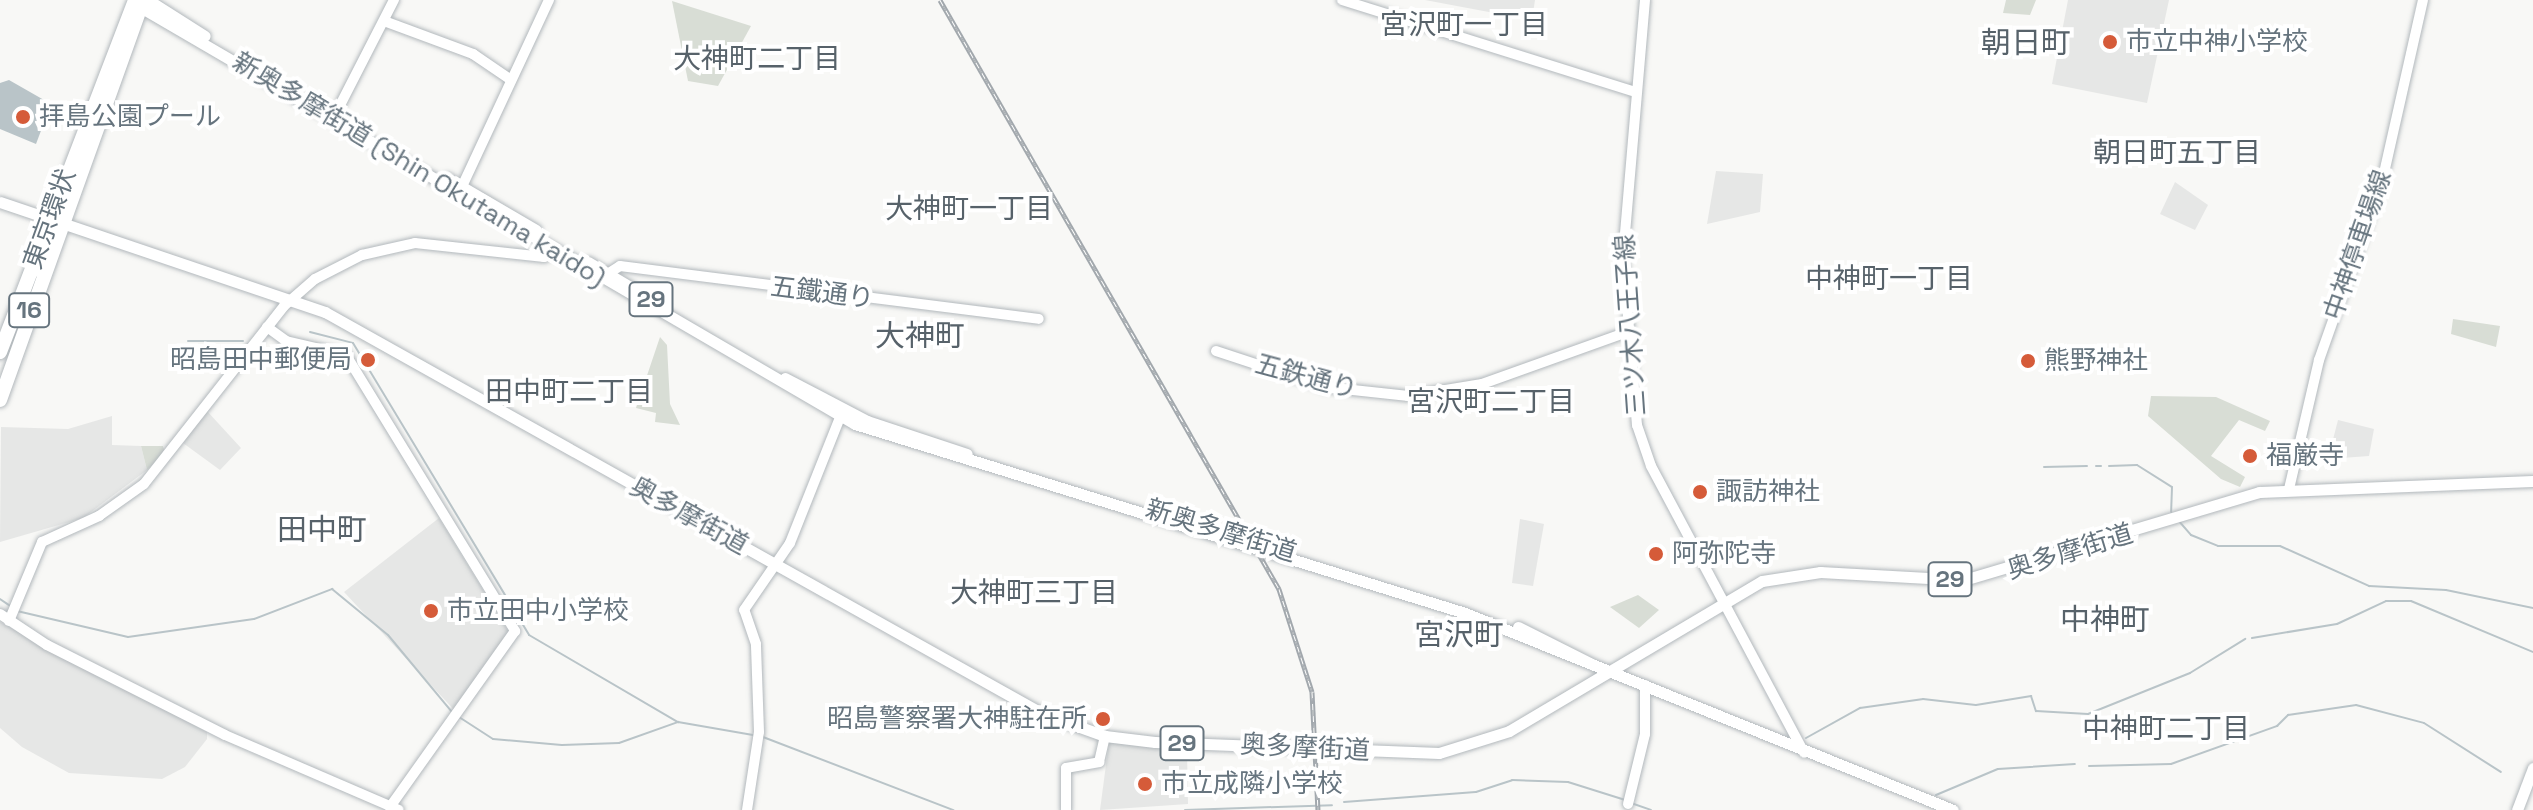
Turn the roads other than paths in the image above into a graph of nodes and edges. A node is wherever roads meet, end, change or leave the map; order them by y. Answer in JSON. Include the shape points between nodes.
{"nodes":[{"id":1,"x":394,"y":0,"type":"edge"},
{"id":2,"x":549,"y":0,"type":"edge"},
{"id":3,"x":1342,"y":0,"type":"edge"},
{"id":4,"x":1638,"y":0,"type":"edge"},
{"id":5,"x":1645,"y":0,"type":"edge"},
{"id":6,"x":2423,"y":0,"type":"edge"},
{"id":7,"x":139,"y":2,"type":"edge"},
{"id":8,"x":384,"y":21,"type":"junction"},
{"id":9,"x":1637,"y":36,"type":"junction"},
{"id":10,"x":511,"y":80,"type":"junction"},
{"id":11,"x":1633,"y":91,"type":"junction"},
{"id":12,"x":334,"y":116,"type":"junction"},
{"id":13,"x":459,"y":189,"type":"junction"},
{"id":14,"x":0,"y":202,"type":"edge"},
{"id":15,"x":54,"y":220,"type":"junction"},
{"id":16,"x":555,"y":250,"type":"junction"},
{"id":17,"x":609,"y":273,"type":"junction"},
{"id":18,"x":291,"y":298,"type":"junction"},
{"id":19,"x":1039,"y":319,"type":"dead end"},
{"id":20,"x":267,"y":327,"type":"junction"},
{"id":21,"x":1627,"y":332,"type":"junction"},
{"id":22,"x":1216,"y":351,"type":"dead end"},
{"id":23,"x":0,"y":352,"type":"edge"},
{"id":24,"x":0,"y":400,"type":"edge"},
{"id":25,"x":842,"y":414,"type":"junction"},
{"id":26,"x":2533,"y":481,"type":"edge"},
{"id":27,"x":2289,"y":489,"type":"junction"},
{"id":28,"x":777,"y":566,"type":"junction"},
{"id":29,"x":1726,"y":596,"type":"junction"},
{"id":30,"x":10,"y":613,"type":"edge"},
{"id":31,"x":1610,"y":671,"type":"junction"},
{"id":32,"x":1645,"y":685,"type":"junction"},
{"id":33,"x":1105,"y":736,"type":"junction"},
{"id":34,"x":1805,"y":755,"type":"junction"},
{"id":35,"x":2533,"y":768,"type":"edge"},
{"id":36,"x":1629,"y":802,"type":"dead end"},
{"id":37,"x":394,"y":808,"type":"edge"},
{"id":38,"x":747,"y":810,"type":"edge"},
{"id":39,"x":1066,"y":810,"type":"edge"},
{"id":40,"x":1953,"y":810,"type":"edge"},
{"id":41,"x":2517,"y":810,"type":"edge"}],
"edges":[{"from":1,"to":8,"type":"street"},
{"from":2,"to":10,"type":"street"},
{"from":3,"to":11,"type":"street"},
{"from":4,"to":9,"type":"street"},
{"from":5,"to":9,"type":"street","name":"三ツ木八王子線"},
{"from":6,"to":27,"type":"street","name":"中神停車場線","via":[[2385,174],[2319,360]]},
{"from":7,"to":12,"type":"main road","number":"29"},
{"from":7,"to":12,"type":"main road","name":"新奥多摩街道 (Shin Okutama kaido)","number":"29"},
{"from":7,"to":15,"type":"highway","name":"東京環状","number":"16"},
{"from":8,"to":10,"type":"street","via":[[473,54]]},
{"from":8,"to":12,"type":"street"},
{"from":9,"to":11,"type":"street","name":"三ツ木八王子線"},
{"from":10,"to":13,"type":"street"},
{"from":11,"to":21,"type":"street","name":"三ツ木八王子線","via":[[1623,255]]},
{"from":12,"to":13,"type":"main road","number":"29"},
{"from":13,"to":16,"type":"main road","name":"新奥多摩街道 (Shin Okutama kaido)","number":"29"},
{"from":13,"to":17,"type":"main road","name":"新奥多摩街道 (Shin Okutama kaido)","number":"29"},
{"from":14,"to":15,"type":"main road","name":"奥多摩街道","number":"29"},
{"from":15,"to":18,"type":"main road","name":"奥多摩街道","number":"29"},
{"from":15,"to":23,"type":"highway","name":"東京環状","number":"16"},
{"from":15,"to":24,"type":"highway","name":"東京環状","number":"16"},
{"from":16,"to":18,"type":"street","via":[[544,257],[441,243],[387,247],[333,268]]},
{"from":16,"to":25,"type":"main road","name":"新奥多摩街道 (Shin Okutama kaido)","number":"29"},
{"from":17,"to":19,"type":"street","name":"五鐵通り","via":[[620,266]]},
{"from":17,"to":25,"type":"main road","name":"新奥多摩街道 (Shin Okutama kaido)","number":"29"},
{"from":18,"to":20,"type":"street"},
{"from":18,"to":28,"type":"main road","name":"奥多摩街道","number":"29","via":[[376,338]]},
{"from":20,"to":30,"type":"street","via":[[144,484],[99,516],[42,542]]},
{"from":20,"to":37,"type":"street","via":[[286,341],[346,355],[514,628],[514,639]]},
{"from":21,"to":22,"type":"street","name":"五鉄通り","via":[[1482,384],[1409,396],[1325,387]]},
{"from":21,"to":29,"type":"street","name":"三ツ木八王子線","via":[[1645,452]]},
{"from":25,"to":28,"type":"street"},
{"from":25,"to":31,"type":"main road","name":"新奥多摩街道","number":"29","via":[[1467,606]]},
{"from":26,"to":27,"type":"main road","name":"奥多摩街道","number":"29"},
{"from":27,"to":29,"type":"main road","name":"奥多摩街道","number":"29","via":[[1986,576],[1820,572],[1762,581]]},
{"from":28,"to":33,"type":"main road","name":"奥多摩街道","number":"29","via":[[1041,713]]},
{"from":28,"to":38,"type":"street","via":[[744,610],[756,644],[759,735]]},
{"from":29,"to":31,"type":"main road","name":"奥多摩街道","number":"29"},
{"from":29,"to":34,"type":"street","name":"三ツ木八王子線"},
{"from":30,"to":37,"type":"street","via":[[225,735]]},
{"from":31,"to":32,"type":"main road","name":"新奥多摩街道","number":"29"},
{"from":31,"to":33,"type":"main road","name":"奥多摩街道","number":"29","via":[[1504,734],[1439,753]]},
{"from":32,"to":34,"type":"main road","name":"新奥多摩街道","number":"29"},
{"from":32,"to":36,"type":"street","via":[[1645,734]]},
{"from":33,"to":39,"type":"street","via":[[1099,762],[1066,768]]},
{"from":34,"to":40,"type":"main road","name":"新奥多摩街道","number":"29"},
{"from":35,"to":41,"type":"main road"}]}
